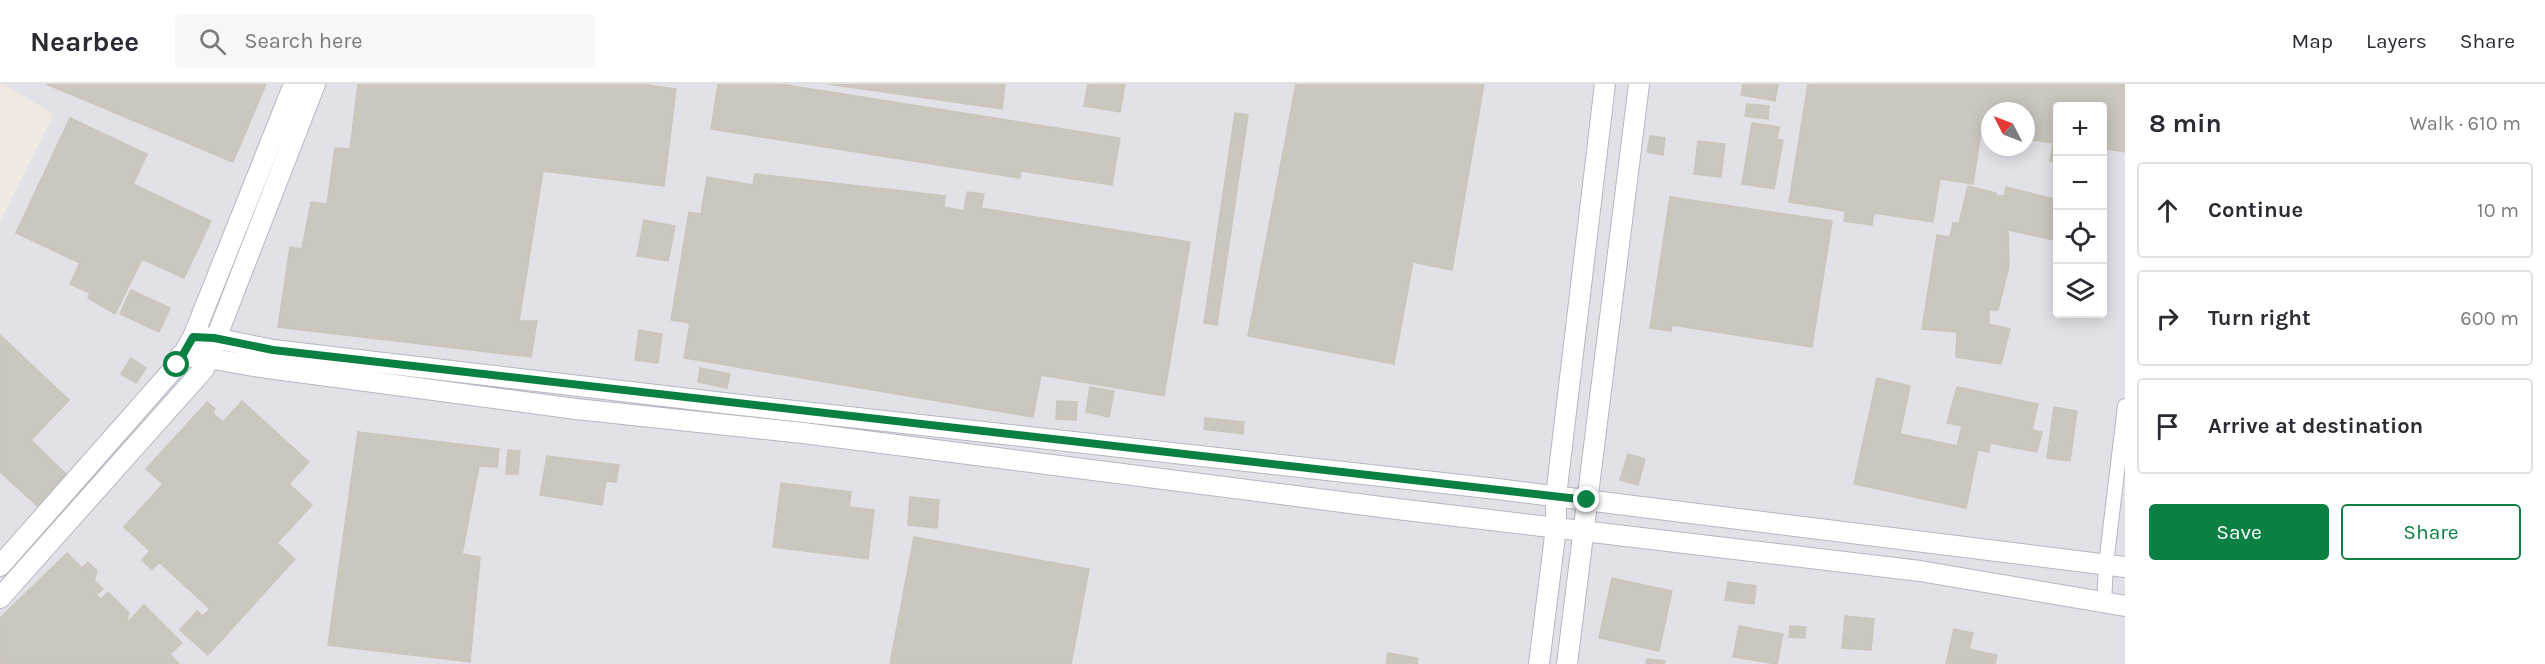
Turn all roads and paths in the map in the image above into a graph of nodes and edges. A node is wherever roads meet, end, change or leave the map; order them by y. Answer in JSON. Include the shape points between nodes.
{"nodes":[{"id":1,"x":294,"y":84,"type":"edge"},
{"id":2,"x":315,"y":84,"type":"edge"},
{"id":3,"x":1605,"y":84,"type":"edge"},
{"id":4,"x":1639,"y":84,"type":"edge"},
{"id":5,"x":193,"y":337,"type":"junction"},
{"id":6,"x":214,"y":338,"type":"junction"},
{"id":7,"x":180,"y":356,"type":"junction"},
{"id":8,"x":208,"y":358,"type":"junction"},
{"id":9,"x":2125,"y":406,"type":"edge"},
{"id":10,"x":1556,"y":496,"type":"junction"},
{"id":11,"x":1587,"y":500,"type":"junction"},
{"id":12,"x":1556,"y":528,"type":"junction"},
{"id":13,"x":1583,"y":531,"type":"junction"},
{"id":14,"x":2116,"y":565,"type":"edge"},
{"id":15,"x":0,"y":566,"type":"edge"},
{"id":16,"x":0,"y":598,"type":"edge"},
{"id":17,"x":2104,"y":604,"type":"junction"},
{"id":18,"x":2125,"y":606,"type":"edge"},
{"id":19,"x":1539,"y":664,"type":"edge"},
{"id":20,"x":1568,"y":664,"type":"edge"}],
"edges":[{"from":1,"to":5,"type":"street"},
{"from":2,"to":6,"type":"street"},
{"from":3,"to":10,"type":"street"},
{"from":4,"to":11,"type":"street"},
{"from":5,"to":6,"type":"street"},
{"from":5,"to":7,"type":"street"},
{"from":6,"to":8,"type":"street"},
{"from":6,"to":10,"type":"street","via":[[320,356]]},
{"from":7,"to":8,"type":"street"},
{"from":7,"to":15,"type":"street","via":[[177,365]]},
{"from":8,"to":12,"type":"street","via":[[576,409],[803,433]]},
{"from":8,"to":16,"type":"street","via":[[204,369]]},
{"from":9,"to":14,"type":"street"},
{"from":10,"to":11,"type":"street"},
{"from":10,"to":12,"type":"street"},
{"from":11,"to":13,"type":"street"},
{"from":11,"to":14,"type":"street"},
{"from":12,"to":13,"type":"street"},
{"from":12,"to":19,"type":"street"},
{"from":13,"to":17,"type":"street","via":[[1920,571]]},
{"from":13,"to":20,"type":"street"},
{"from":14,"to":17,"type":"street"},
{"from":17,"to":18,"type":"street"}]}
